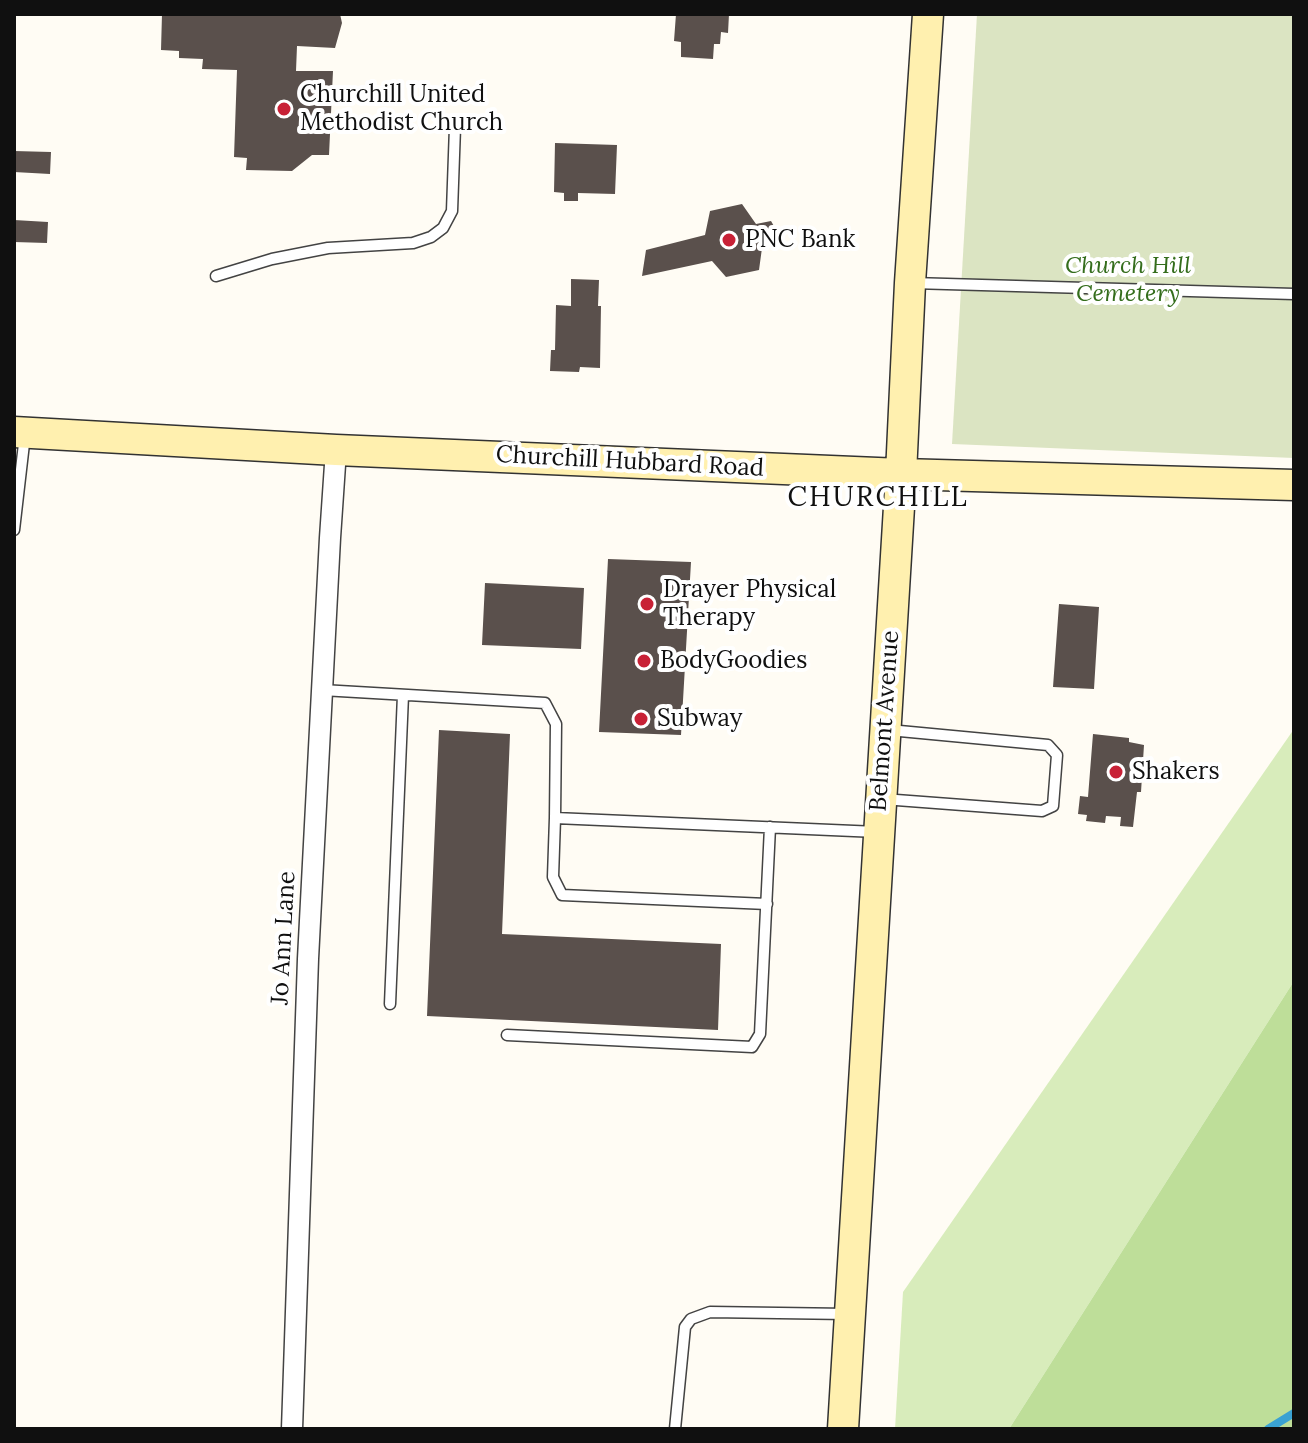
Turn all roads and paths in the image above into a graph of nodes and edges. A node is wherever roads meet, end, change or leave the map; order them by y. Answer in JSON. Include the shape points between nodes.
{"nodes":[{"id":1,"x":928,"y":14,"type":"edge"},
{"id":2,"x":455,"y":127,"type":"dead end"},
{"id":3,"x":216,"y":276,"type":"dead end"},
{"id":4,"x":910,"y":283,"type":"junction"},
{"id":5,"x":1294,"y":294,"type":"edge"},
{"id":6,"x":20,"y":432,"type":"edge"},
{"id":7,"x":336,"y":450,"type":"junction"},
{"id":8,"x":901,"y":474,"type":"junction"},
{"id":9,"x":1294,"y":485,"type":"edge"},
{"id":10,"x":14,"y":530,"type":"edge"},
{"id":11,"x":322,"y":690,"type":"junction"},
{"id":12,"x":403,"y":695,"type":"junction"},
{"id":13,"x":885,"y":730,"type":"junction"},
{"id":14,"x":881,"y":799,"type":"junction"},
{"id":15,"x":555,"y":818,"type":"junction"},
{"id":16,"x":770,"y":827,"type":"junction"},
{"id":17,"x":879,"y":832,"type":"junction"},
{"id":18,"x":767,"y":904,"type":"junction"},
{"id":19,"x":390,"y":1004,"type":"dead end"},
{"id":20,"x":507,"y":1035,"type":"dead end"},
{"id":21,"x":850,"y":1314,"type":"junction"},
{"id":22,"x":292,"y":1429,"type":"edge"},
{"id":23,"x":675,"y":1429,"type":"edge"},
{"id":24,"x":843,"y":1429,"type":"edge"}],
"edges":[{"from":1,"to":4,"type":"main road","name":"Belmont Avenue"},
{"from":2,"to":3,"type":"lane","via":[[452,211],[431,237],[300,253]]},
{"from":4,"to":5,"type":"lane"},
{"from":4,"to":8,"type":"main road","name":"Belmont Avenue"},
{"from":6,"to":7,"type":"main road","name":"Churchill Hubbard Road"},
{"from":6,"to":10,"type":"lane"},
{"from":7,"to":8,"type":"main road","name":"Churchill Hubbard Road"},
{"from":7,"to":11,"type":"street","name":"Jo Ann Lane"},
{"from":8,"to":9,"type":"main road","name":"Churchill Hubbard Road"},
{"from":8,"to":13,"type":"main road","name":"Belmont Avenue"},
{"from":11,"to":12,"type":"lane"},
{"from":11,"to":22,"type":"street","name":"Jo Ann Lane"},
{"from":12,"to":15,"type":"lane","via":[[545,703],[556,724]]},
{"from":12,"to":19,"type":"lane"},
{"from":13,"to":14,"type":"main road","name":"Belmont Avenue"},
{"from":13,"to":14,"type":"lane","via":[[1048,745],[1057,755],[1053,806],[1042,811]]},
{"from":14,"to":17,"type":"main road","name":"Belmont Avenue"},
{"from":15,"to":16,"type":"lane"},
{"from":15,"to":18,"type":"lane","via":[[553,877],[562,895]]},
{"from":16,"to":17,"type":"lane"},
{"from":16,"to":18,"type":"lane"},
{"from":17,"to":21,"type":"main road","name":"Belmont Avenue"},
{"from":18,"to":20,"type":"lane","via":[[760,1034],[752,1047]]},
{"from":21,"to":23,"type":"lane","via":[[710,1312],[691,1319],[685,1327]]},
{"from":21,"to":24,"type":"main road","name":"Belmont Avenue"}]}
